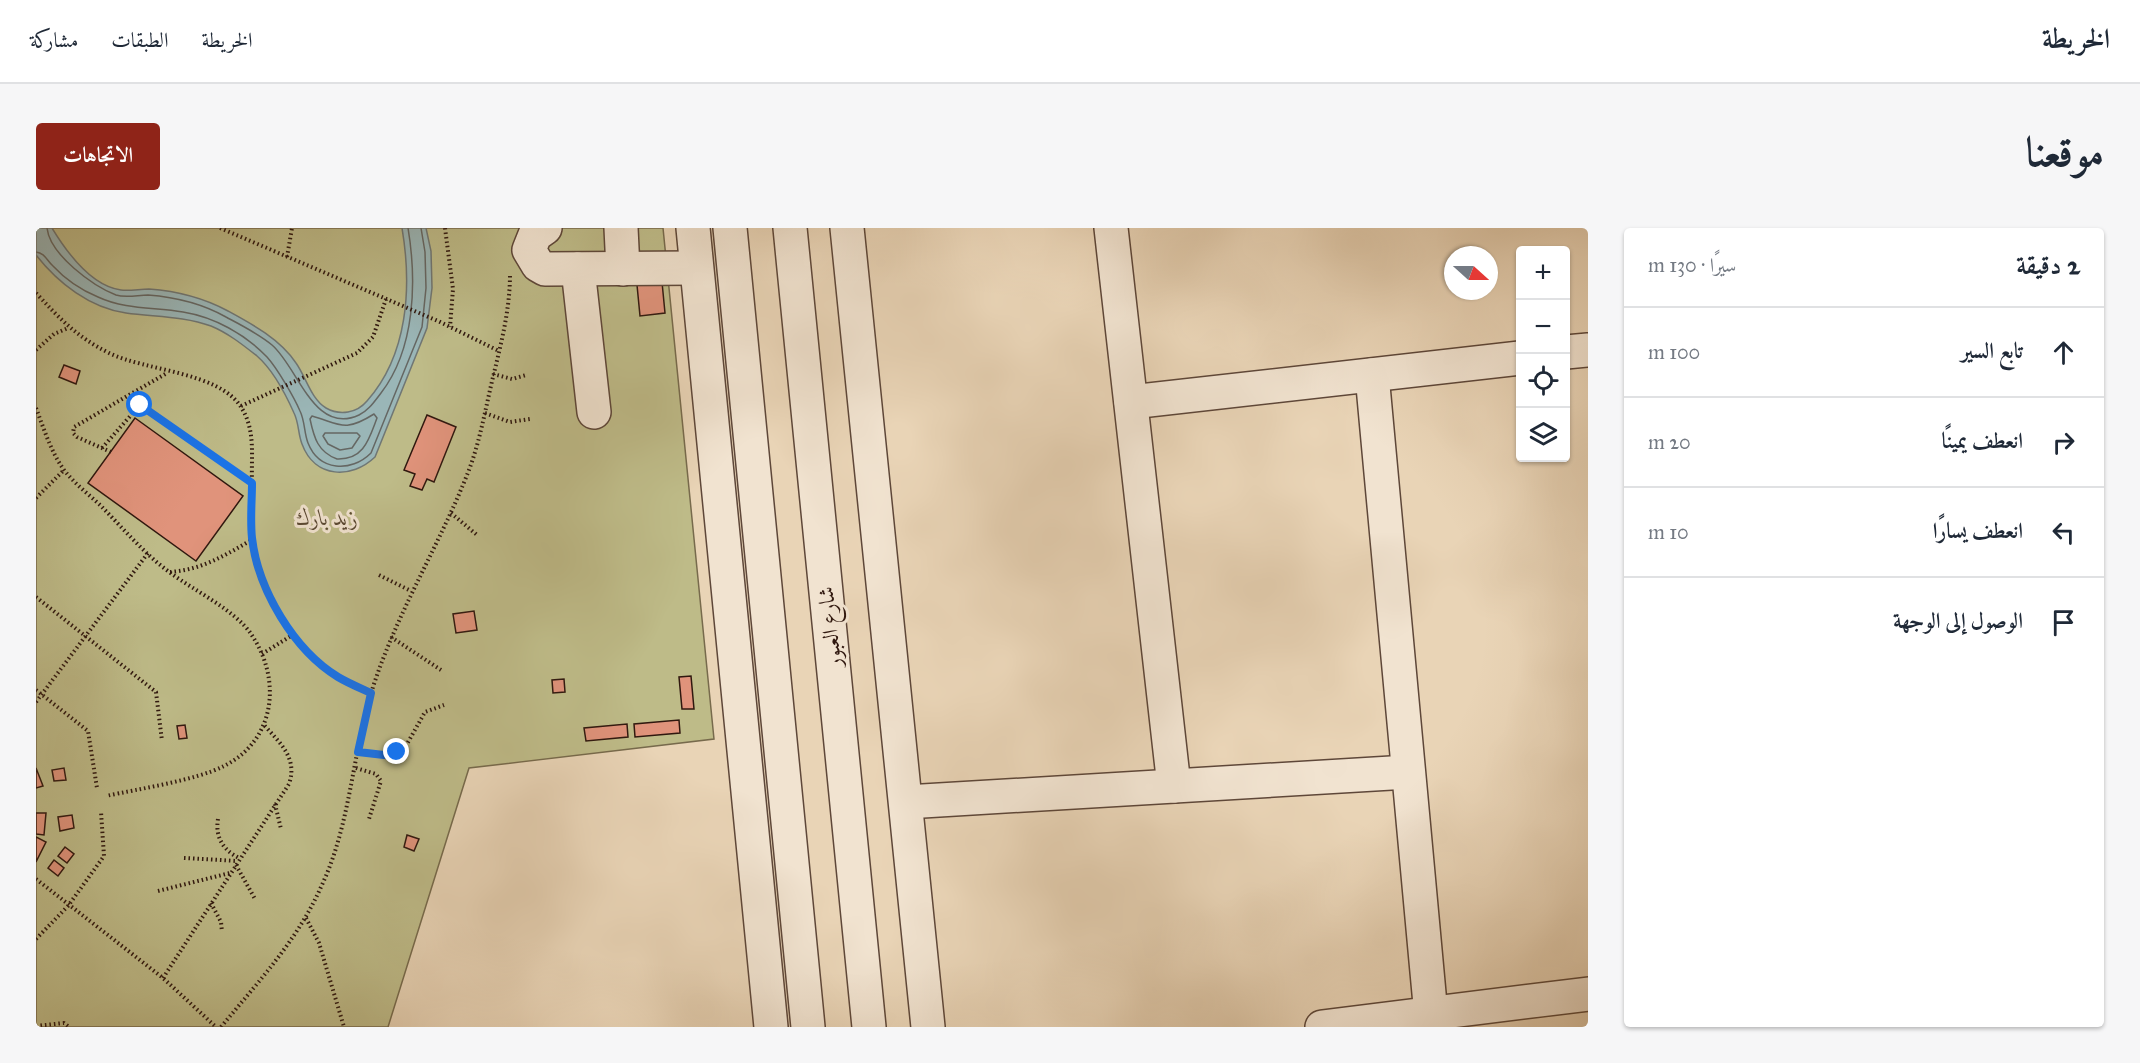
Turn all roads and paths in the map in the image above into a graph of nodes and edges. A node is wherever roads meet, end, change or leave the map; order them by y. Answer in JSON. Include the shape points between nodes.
{"nodes":[{"id":1,"x":220,"y":228,"type":"edge"},
{"id":2,"x":292,"y":228,"type":"edge"},
{"id":3,"x":445,"y":228,"type":"edge"},
{"id":4,"x":545,"y":228,"type":"edge"},
{"id":5,"x":621,"y":228,"type":"edge"},
{"id":6,"x":693,"y":228,"type":"edge"},
{"id":7,"x":730,"y":228,"type":"edge"},
{"id":8,"x":790,"y":228,"type":"edge"},
{"id":9,"x":847,"y":228,"type":"edge"},
{"id":10,"x":1111,"y":228,"type":"edge"},
{"id":11,"x":286,"y":257,"type":"junction"},
{"id":12,"x":510,"y":263,"type":"dead end"},
{"id":13,"x":695,"y":268,"type":"junction"},
{"id":14,"x":578,"y":269,"type":"junction"},
{"id":15,"x":623,"y":269,"type":"junction"},
{"id":16,"x":36,"y":293,"type":"edge"},
{"id":17,"x":386,"y":299,"type":"junction"},
{"id":18,"x":450,"y":327,"type":"junction"},
{"id":19,"x":68,"y":328,"type":"junction"},
{"id":20,"x":36,"y":350,"type":"edge"},
{"id":21,"x":1588,"y":350,"type":"edge"},
{"id":22,"x":500,"y":351,"type":"junction"},
{"id":23,"x":1570,"y":352,"type":"edge"},
{"id":24,"x":1516,"y":359,"type":"edge"},
{"id":25,"x":167,"y":372,"type":"junction"},
{"id":26,"x":494,"y":374,"type":"junction"},
{"id":27,"x":526,"y":375,"type":"dead end"},
{"id":28,"x":1371,"y":375,"type":"junction"},
{"id":29,"x":1131,"y":402,"type":"junction"},
{"id":30,"x":241,"y":406,"type":"junction"},
{"id":31,"x":36,"y":408,"type":"edge"},
{"id":32,"x":594,"y":412,"type":"dead end"},
{"id":33,"x":485,"y":413,"type":"junction"},
{"id":34,"x":530,"y":419,"type":"dead end"},
{"id":35,"x":102,"y":448,"type":"junction"},
{"id":36,"x":111,"y":452,"type":"dead end"},
{"id":37,"x":64,"y":470,"type":"junction"},
{"id":38,"x":252,"y":483,"type":"junction"},
{"id":39,"x":36,"y":498,"type":"edge"},
{"id":40,"x":451,"y":513,"type":"junction"},
{"id":41,"x":477,"y":535,"type":"dead end"},
{"id":42,"x":252,"y":539,"type":"junction"},
{"id":43,"x":148,"y":554,"type":"junction"},
{"id":44,"x":169,"y":572,"type":"junction"},
{"id":45,"x":379,"y":575,"type":"dead end"},
{"id":46,"x":411,"y":591,"type":"junction"},
{"id":47,"x":36,"y":597,"type":"edge"},
{"id":48,"x":294,"y":634,"type":"junction"},
{"id":49,"x":84,"y":635,"type":"junction"},
{"id":50,"x":391,"y":636,"type":"junction"},
{"id":51,"x":262,"y":654,"type":"junction"},
{"id":52,"x":441,"y":670,"type":"dead end"},
{"id":53,"x":36,"y":690,"type":"edge"},
{"id":54,"x":371,"y":693,"type":"junction"},
{"id":55,"x":42,"y":694,"type":"junction"},
{"id":56,"x":36,"y":702,"type":"edge"},
{"id":57,"x":444,"y":705,"type":"dead end"},
{"id":58,"x":264,"y":725,"type":"junction"},
{"id":59,"x":162,"y":741,"type":"dead end"},
{"id":60,"x":358,"y":752,"type":"junction"},
{"id":61,"x":356,"y":768,"type":"junction"},
{"id":62,"x":1408,"y":772,"type":"junction"},
{"id":63,"x":1174,"y":786,"type":"junction"},
{"id":64,"x":97,"y":788,"type":"dead end"},
{"id":65,"x":106,"y":796,"type":"dead end"},
{"id":66,"x":906,"y":802,"type":"junction"},
{"id":67,"x":275,"y":803,"type":"junction"},
{"id":68,"x":101,"y":812,"type":"dead end"},
{"id":69,"x":219,"y":819,"type":"dead end"},
{"id":70,"x":369,"y":819,"type":"dead end"},
{"id":71,"x":281,"y":829,"type":"dead end"},
{"id":72,"x":184,"y":858,"type":"dead end"},
{"id":73,"x":238,"y":861,"type":"junction"},
{"id":74,"x":231,"y":873,"type":"junction"},
{"id":75,"x":36,"y":879,"type":"edge"},
{"id":76,"x":158,"y":891,"type":"dead end"},
{"id":77,"x":255,"y":899,"type":"dead end"},
{"id":78,"x":211,"y":903,"type":"junction"},
{"id":79,"x":68,"y":906,"type":"junction"},
{"id":80,"x":306,"y":918,"type":"junction"},
{"id":81,"x":222,"y":932,"type":"dead end"},
{"id":82,"x":36,"y":939,"type":"edge"},
{"id":83,"x":163,"y":978,"type":"junction"},
{"id":84,"x":1588,"y":994,"type":"edge"},
{"id":85,"x":1431,"y":1015,"type":"junction"},
{"id":86,"x":36,"y":1026,"type":"edge"},
{"id":87,"x":69,"y":1027,"type":"edge"},
{"id":88,"x":216,"y":1027,"type":"edge"},
{"id":89,"x":221,"y":1027,"type":"edge"},
{"id":90,"x":344,"y":1027,"type":"edge"},
{"id":91,"x":771,"y":1027,"type":"edge"},
{"id":92,"x":808,"y":1027,"type":"edge"},
{"id":93,"x":868,"y":1027,"type":"edge"},
{"id":94,"x":928,"y":1027,"type":"edge"},
{"id":95,"x":1322,"y":1027,"type":"edge"}],
"edges":[{"from":1,"to":11,"type":"path"},
{"from":2,"to":11,"type":"path"},
{"from":3,"to":18,"type":"path","via":[[453,289]]},
{"from":4,"to":14,"type":"street","via":[[531,243],[533,258],[545,268]]},
{"from":5,"to":15,"type":"street"},
{"from":6,"to":13,"type":"street"},
{"from":7,"to":92,"type":"street"},
{"from":8,"to":93,"type":"street","name":"شارع العبور"},
{"from":9,"to":66,"type":"street"},
{"from":10,"to":29,"type":"street"},
{"from":11,"to":17,"type":"path"},
{"from":12,"to":22,"type":"path","via":[[510,295]]},
{"from":13,"to":15,"type":"street"},
{"from":13,"to":91,"type":"street"},
{"from":14,"to":15,"type":"street"},
{"from":14,"to":32,"type":"street"},
{"from":16,"to":19,"type":"path"},
{"from":17,"to":18,"type":"path"},
{"from":17,"to":30,"type":"path","via":[[378,326],[365,346],[346,359]]},
{"from":18,"to":22,"type":"path"},
{"from":19,"to":20,"type":"path"},
{"from":19,"to":25,"type":"path","via":[[112,354]]},
{"from":21,"to":23,"type":"street"},
{"from":22,"to":26,"type":"path"},
{"from":24,"to":28,"type":"street"},
{"from":25,"to":30,"type":"path","via":[[215,385]]},
{"from":25,"to":35,"type":"path","via":[[74,427],[75,436]]},
{"from":26,"to":27,"type":"path","via":[[512,379]]},
{"from":26,"to":33,"type":"path"},
{"from":28,"to":29,"type":"street"},
{"from":28,"to":62,"type":"street"},
{"from":29,"to":63,"type":"street"},
{"from":30,"to":38,"type":"path","via":[[251,434]]},
{"from":31,"to":37,"type":"path"},
{"from":33,"to":34,"type":"path","via":[[510,422]]},
{"from":33,"to":40,"type":"path","via":[[470,467]]},
{"from":35,"to":36,"type":"path"},
{"from":35,"to":38,"type":"path","via":[[140,405]]},
{"from":37,"to":39,"type":"path"},
{"from":37,"to":43,"type":"path"},
{"from":38,"to":42,"type":"path"},
{"from":40,"to":41,"type":"path"},
{"from":40,"to":46,"type":"path"},
{"from":42,"to":44,"type":"path","via":[[206,564]]},
{"from":42,"to":48,"type":"path","via":[[268,589]]},
{"from":43,"to":44,"type":"path"},
{"from":43,"to":49,"type":"path"},
{"from":44,"to":51,"type":"path","via":[[240,622]]},
{"from":45,"to":46,"type":"path"},
{"from":46,"to":50,"type":"path"},
{"from":47,"to":49,"type":"path"},
{"from":48,"to":51,"type":"path"},
{"from":48,"to":54,"type":"path","via":[[314,659],[338,677]]},
{"from":49,"to":55,"type":"path"},
{"from":49,"to":59,"type":"path","via":[[156,692]]},
{"from":50,"to":52,"type":"path"},
{"from":50,"to":54,"type":"path"},
{"from":51,"to":58,"type":"path","via":[[271,692]]},
{"from":53,"to":55,"type":"path"},
{"from":54,"to":60,"type":"path"},
{"from":55,"to":56,"type":"path"},
{"from":55,"to":64,"type":"path","via":[[88,731]]},
{"from":57,"to":60,"type":"path","via":[[425,712],[407,744],[397,752]]},
{"from":58,"to":65,"type":"path","via":[[247,750],[223,767]]},
{"from":58,"to":67,"type":"path","via":[[283,746],[293,768],[290,784]]},
{"from":60,"to":61,"type":"path"},
{"from":61,"to":70,"type":"path","via":[[376,774],[381,781]]},
{"from":61,"to":80,"type":"path","via":[[342,830]]},
{"from":62,"to":63,"type":"street"},
{"from":62,"to":85,"type":"street"},
{"from":63,"to":66,"type":"street"},
{"from":66,"to":94,"type":"street"},
{"from":67,"to":71,"type":"path"},
{"from":67,"to":73,"type":"path"},
{"from":68,"to":79,"type":"path","via":[[104,856]]},
{"from":69,"to":73,"type":"path","via":[[221,843]]},
{"from":72,"to":73,"type":"path"},
{"from":73,"to":74,"type":"path"},
{"from":73,"to":77,"type":"path"},
{"from":74,"to":76,"type":"path"},
{"from":74,"to":78,"type":"path"},
{"from":75,"to":79,"type":"path"},
{"from":78,"to":81,"type":"path"},
{"from":78,"to":83,"type":"path"},
{"from":79,"to":82,"type":"path"},
{"from":79,"to":83,"type":"path"},
{"from":80,"to":89,"type":"path","via":[[286,949]]},
{"from":80,"to":90,"type":"path","via":[[319,943]]},
{"from":83,"to":88,"type":"path"},
{"from":84,"to":85,"type":"street"},
{"from":85,"to":95,"type":"street"},
{"from":86,"to":87,"type":"path","via":[[64,1023]]}]}
